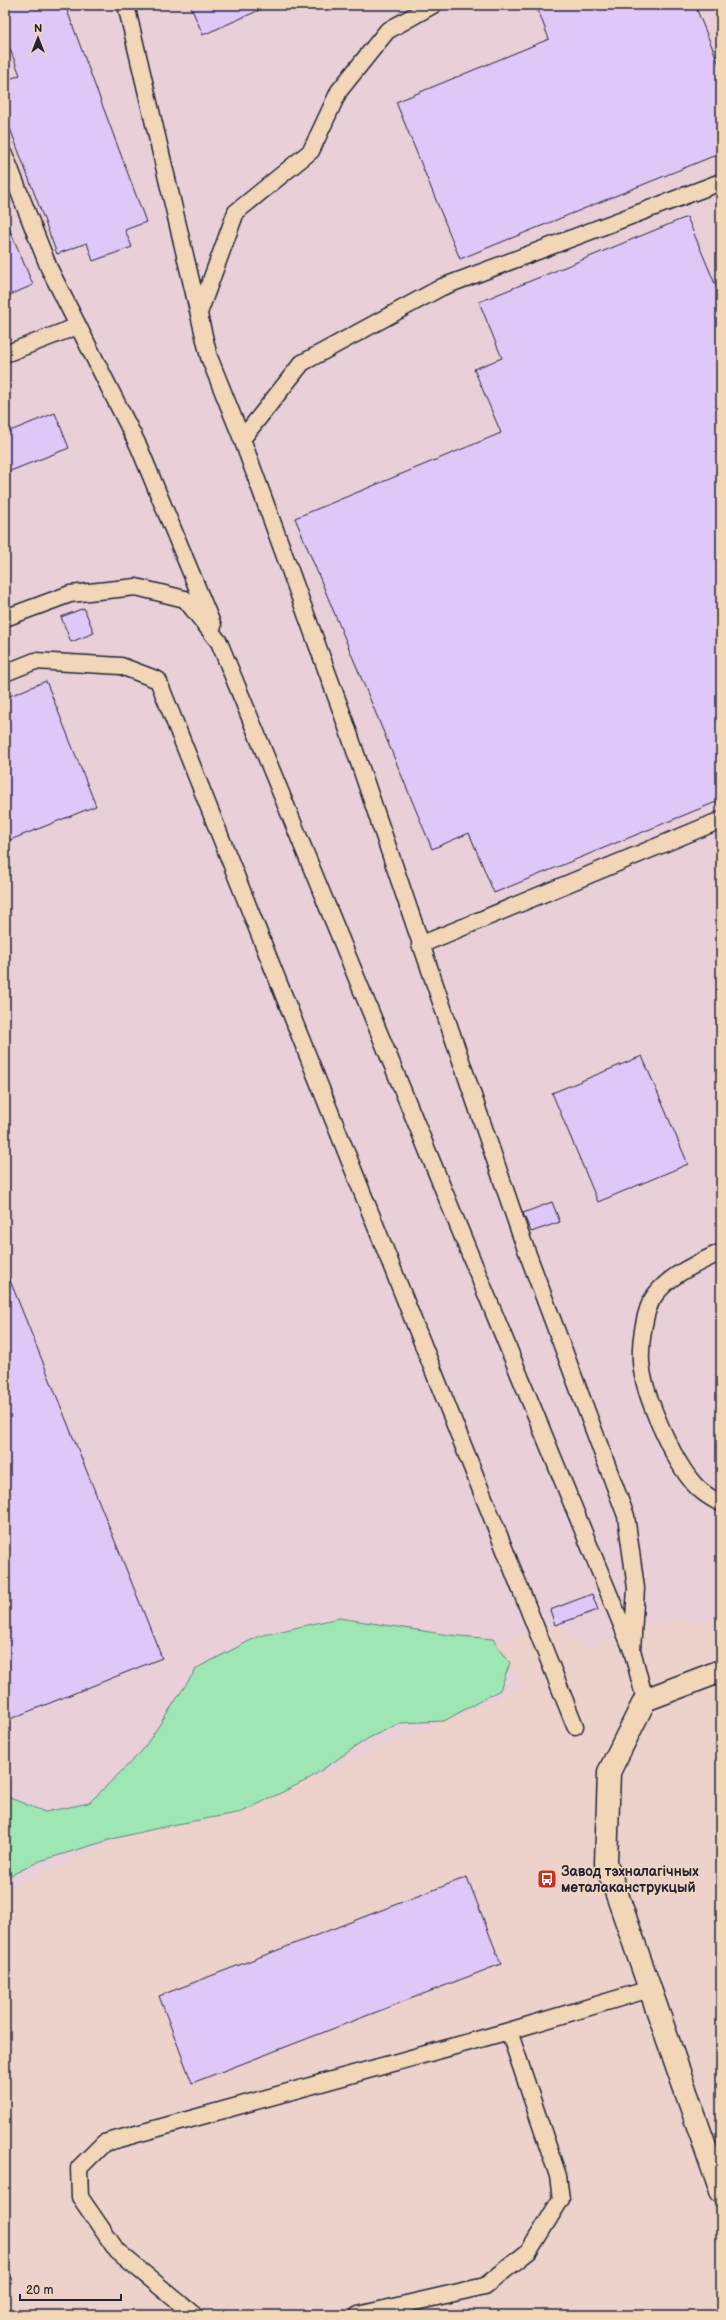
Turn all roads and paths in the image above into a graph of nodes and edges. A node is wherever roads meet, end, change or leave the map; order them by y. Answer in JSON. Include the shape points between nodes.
{"nodes":[{"id":1,"x":126,"y":5,"type":"edge"},
{"id":2,"x":433,"y":5,"type":"edge"},
{"id":3,"x":5,"y":156,"type":"edge"},
{"id":4,"x":721,"y":182,"type":"edge"},
{"id":5,"x":199,"y":313,"type":"junction"},
{"id":6,"x":78,"y":326,"type":"junction"},
{"id":7,"x":5,"y":354,"type":"edge"},
{"id":8,"x":242,"y":439,"type":"junction"},
{"id":9,"x":5,"y":618,"type":"edge"},
{"id":10,"x":219,"y":642,"type":"junction"},
{"id":11,"x":5,"y":673,"type":"edge"},
{"id":12,"x":721,"y":820,"type":"edge"},
{"id":13,"x":420,"y":945,"type":"junction"},
{"id":14,"x":721,"y":1252,"type":"edge"},
{"id":15,"x":721,"y":1503,"type":"edge"},
{"id":16,"x":632,"y":1650,"type":"junction"},
{"id":17,"x":721,"y":1671,"type":"edge"},
{"id":18,"x":645,"y":1700,"type":"junction"},
{"id":19,"x":575,"y":1726,"type":"dead end"},
{"id":20,"x":650,"y":1990,"type":"junction"},
{"id":21,"x":510,"y":2031,"type":"junction"},
{"id":22,"x":721,"y":2192,"type":"edge"},
{"id":23,"x":194,"y":2315,"type":"edge"},
{"id":24,"x":358,"y":2315,"type":"edge"}],
"edges":[{"from":1,"to":5,"type":"lane"},
{"from":2,"to":5,"type":"lane","via":[[388,31],[339,91],[311,152],[236,212]]},
{"from":3,"to":6,"type":"lane","via":[[49,268]]},
{"from":4,"to":8,"type":"lane","via":[[442,287],[302,363]]},
{"from":5,"to":8,"type":"lane","via":[[210,358]]},
{"from":6,"to":7,"type":"lane"},
{"from":6,"to":10,"type":"lane","via":[[138,447]]},
{"from":8,"to":13,"type":"lane","via":[[341,710]]},
{"from":9,"to":10,"type":"lane","via":[[70,594],[136,587],[185,599]]},
{"from":10,"to":16,"type":"lane"},
{"from":11,"to":19,"type":"lane","via":[[36,661],[121,666],[158,680]]},
{"from":12,"to":13,"type":"lane"},
{"from":13,"to":16,"type":"lane","via":[[521,1236],[626,1516],[636,1588]]},
{"from":14,"to":15,"type":"lane","via":[[684,1270],[655,1295],[644,1321],[641,1363],[648,1395],[676,1460],[694,1485]]},
{"from":16,"to":18,"type":"lane"},
{"from":17,"to":18,"type":"street"},
{"from":18,"to":20,"type":"street","via":[[609,1772],[606,1863]]},
{"from":20,"to":21,"type":"lane"},
{"from":20,"to":22,"type":"street"},
{"from":21,"to":23,"type":"lane","via":[[104,2143],[79,2168],[80,2197],[117,2251]]},
{"from":21,"to":24,"type":"lane","via":[[558,2176],[561,2199],[529,2251],[485,2286]]}]}
